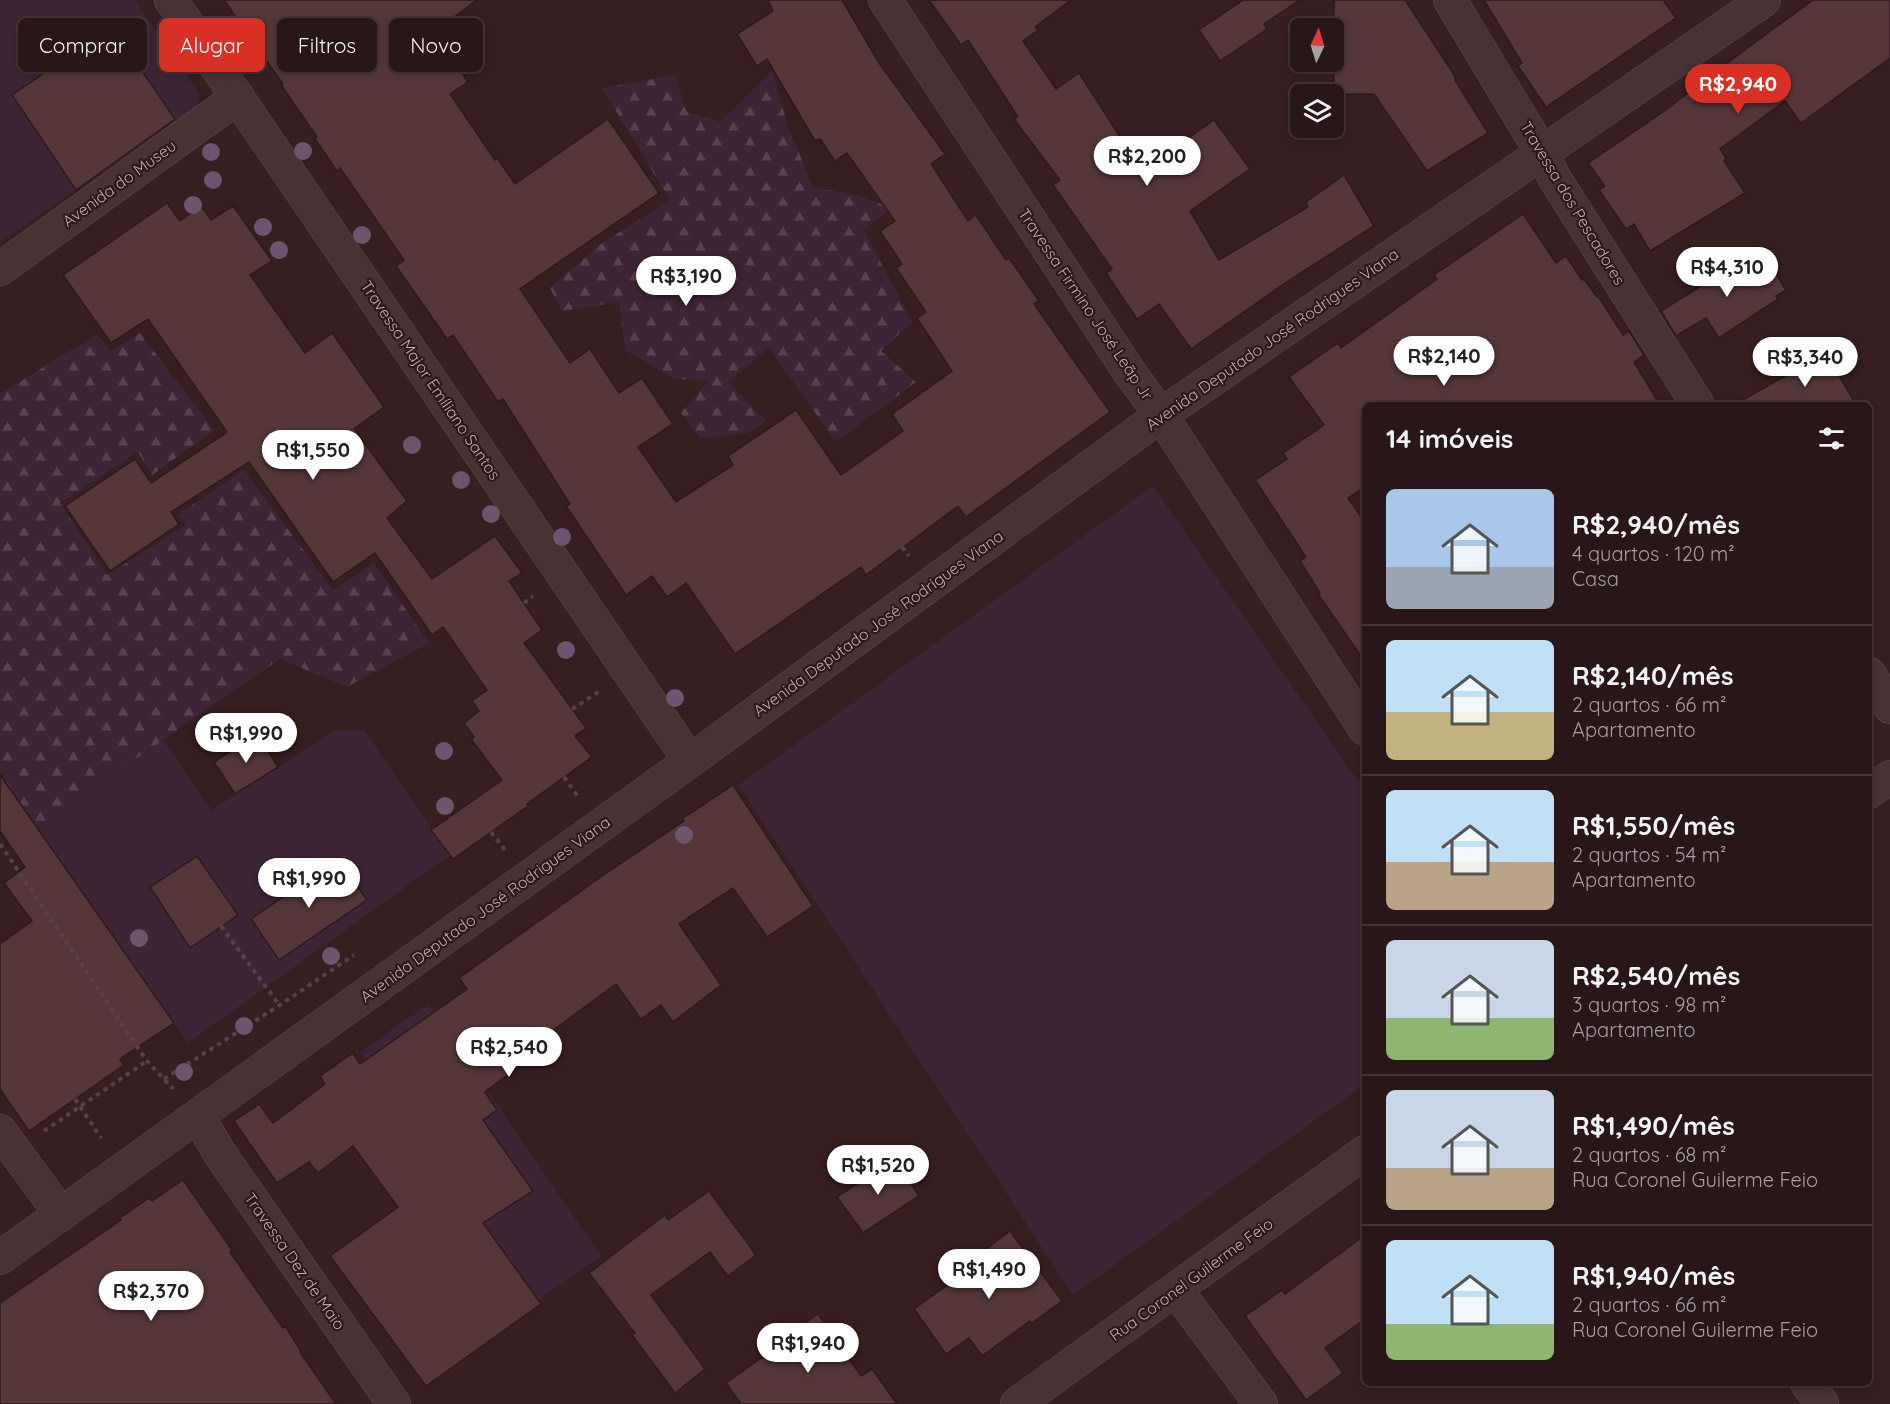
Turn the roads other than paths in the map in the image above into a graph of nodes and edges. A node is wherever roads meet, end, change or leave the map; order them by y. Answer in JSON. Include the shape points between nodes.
{"nodes":[{"id":1,"x":171,"y":0,"type":"edge"},
{"id":2,"x":885,"y":0,"type":"edge"},
{"id":3,"x":1450,"y":0,"type":"edge"},
{"id":4,"x":1764,"y":0,"type":"edge"},
{"id":5,"x":238,"y":97,"type":"junction"},
{"id":6,"x":1542,"y":153,"type":"junction"},
{"id":7,"x":0,"y":269,"type":"edge"},
{"id":8,"x":1696,"y":402,"type":"edge"},
{"id":9,"x":1161,"y":415,"type":"junction"},
{"id":10,"x":1872,"y":679,"type":"edge"},
{"id":11,"x":1890,"y":707,"type":"edge"},
{"id":12,"x":1362,"y":724,"type":"edge"},
{"id":13,"x":690,"y":761,"type":"junction"},
{"id":14,"x":1890,"y":777,"type":"edge"},
{"id":15,"x":1872,"y":790,"type":"edge"},
{"id":16,"x":198,"y":1116,"type":"junction"},
{"id":17,"x":7,"y":1141,"type":"edge"},
{"id":18,"x":1362,"y":1154,"type":"edge"},
{"id":19,"x":61,"y":1214,"type":"junction"},
{"id":20,"x":0,"y":1258,"type":"edge"},
{"id":21,"x":1176,"y":1290,"type":"junction"},
{"id":22,"x":1809,"y":1386,"type":"edge"},
{"id":23,"x":394,"y":1404,"type":"edge"},
{"id":24,"x":1017,"y":1404,"type":"edge"},
{"id":25,"x":1261,"y":1404,"type":"edge"},
{"id":26,"x":1822,"y":1404,"type":"edge"}],
"edges":[{"from":1,"to":5,"type":"street","name":"Travessa Major Emíliano Santos"},
{"from":2,"to":9,"type":"street","name":"Travessa Firmino José Leãp Jr"},
{"from":3,"to":6,"type":"street","name":"Travessa dos Pescadores"},
{"from":4,"to":6,"type":"street","name":"Avenida Deputado José Rodrigues Viana"},
{"from":5,"to":7,"type":"street","name":"Avenida do Museu"},
{"from":5,"to":13,"type":"street","name":"Travessa Major Emíliano Santos"},
{"from":6,"to":8,"type":"street","name":"Travessa dos Pescadores"},
{"from":6,"to":9,"type":"street","name":"Avenida Deputado José Rodrigues Viana"},
{"from":9,"to":12,"type":"street","name":"Travessa Firmino José Leãp Jr"},
{"from":9,"to":13,"type":"street","name":"Avenida Deputado José Rodrigues Viana"},
{"from":10,"to":11,"type":"street"},
{"from":13,"to":16,"type":"street","name":"Avenida Deputado José Rodrigues Viana"},
{"from":14,"to":15,"type":"street"},
{"from":16,"to":19,"type":"street","name":"Avenida Deputado José Rodrigues Viana"},
{"from":16,"to":23,"type":"street","name":"Travessa Dez de Maio","via":[[227,1164]]},
{"from":17,"to":19,"type":"street"},
{"from":18,"to":21,"type":"street","name":"Rua Coronel Guilerme Feio"},
{"from":19,"to":20,"type":"street","name":"Avenida Deputado José Rodrigues Viana"},
{"from":21,"to":24,"type":"street","name":"Rua Coronel Guilerme Feio"},
{"from":21,"to":25,"type":"street"},
{"from":22,"to":26,"type":"street"}]}
